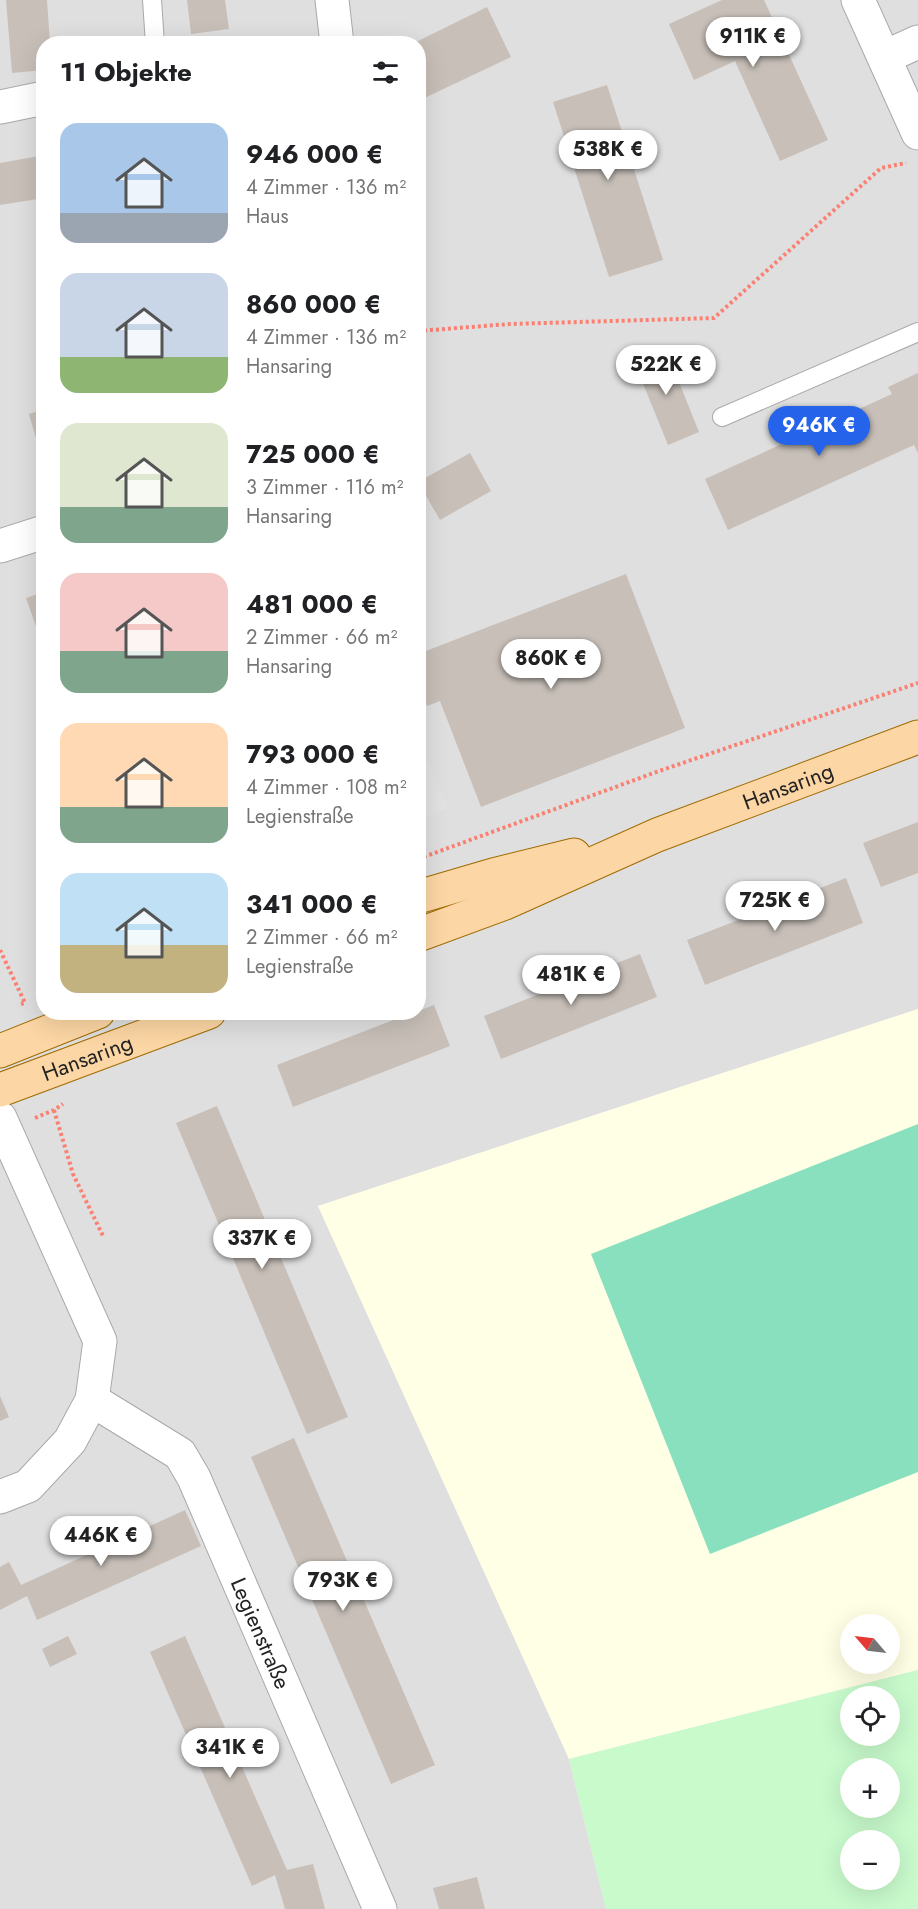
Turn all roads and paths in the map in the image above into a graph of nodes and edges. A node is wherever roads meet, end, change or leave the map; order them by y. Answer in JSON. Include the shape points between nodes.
{"nodes":[{"id":1,"x":152,"y":0,"type":"edge"},
{"id":2,"x":332,"y":0,"type":"edge"},
{"id":3,"x":858,"y":0,"type":"edge"},
{"id":4,"x":154,"y":36,"type":"edge"},
{"id":5,"x":336,"y":36,"type":"edge"},
{"id":6,"x":918,"y":42,"type":"edge"},
{"id":7,"x":885,"y":57,"type":"junction"},
{"id":8,"x":36,"y":100,"type":"edge"},
{"id":9,"x":0,"y":107,"type":"edge"},
{"id":10,"x":913,"y":148,"type":"edge"},
{"id":11,"x":426,"y":330,"type":"edge"},
{"id":12,"x":918,"y":332,"type":"edge"},
{"id":13,"x":722,"y":417,"type":"dead end"},
{"id":14,"x":36,"y":535,"type":"edge"},
{"id":15,"x":0,"y":546,"type":"edge"},
{"id":16,"x":918,"y":683,"type":"edge"},
{"id":17,"x":918,"y":737,"type":"edge"},
{"id":18,"x":657,"y":835,"type":"junction"},
{"id":19,"x":426,"y":856,"type":"edge"},
{"id":20,"x":426,"y":895,"type":"edge"},
{"id":21,"x":426,"y":932,"type":"edge"},
{"id":22,"x":0,"y":950,"type":"edge"},
{"id":23,"x":16,"y":1006,"type":"dead end"},
{"id":24,"x":78,"y":1020,"type":"edge"},
{"id":25,"x":187,"y":1020,"type":"edge"},
{"id":26,"x":0,"y":1051,"type":"edge"},
{"id":27,"x":0,"y":1089,"type":"edge"},
{"id":28,"x":54,"y":1110,"type":"dead end"},
{"id":29,"x":0,"y":1118,"type":"edge"},
{"id":30,"x":102,"y":1236,"type":"dead end"},
{"id":31,"x":92,"y":1400,"type":"junction"},
{"id":32,"x":0,"y":1497,"type":"edge"},
{"id":33,"x":380,"y":1909,"type":"edge"}],
"edges":[{"from":1,"to":4,"type":"lane"},
{"from":2,"to":5,"type":"street"},
{"from":3,"to":7,"type":"street"},
{"from":6,"to":7,"type":"street"},
{"from":7,"to":10,"type":"street"},
{"from":8,"to":9,"type":"street"},
{"from":10,"to":11,"type":"path","via":[[881,168],[714,318]]},
{"from":12,"to":13,"type":"lane"},
{"from":14,"to":15,"type":"street"},
{"from":16,"to":19,"type":"path"},
{"from":17,"to":18,"type":"main road","name":"Hansaring"},
{"from":18,"to":20,"type":"main road","name":"Hansaring"},
{"from":18,"to":21,"type":"main road","name":"Hansaring","via":[[505,903]]},
{"from":22,"to":23,"type":"path","via":[[25,1003]]},
{"from":24,"to":26,"type":"main road","name":"Hansaring"},
{"from":25,"to":27,"type":"main road","name":"Hansaring"},
{"from":28,"to":30,"type":"path","via":[[73,1174]]},
{"from":29,"to":31,"type":"street","via":[[100,1341]]},
{"from":31,"to":32,"type":"street","via":[[70,1441],[28,1486]]},
{"from":31,"to":33,"type":"street","name":"Legienstraße","via":[[180,1454],[194,1478]]}]}
